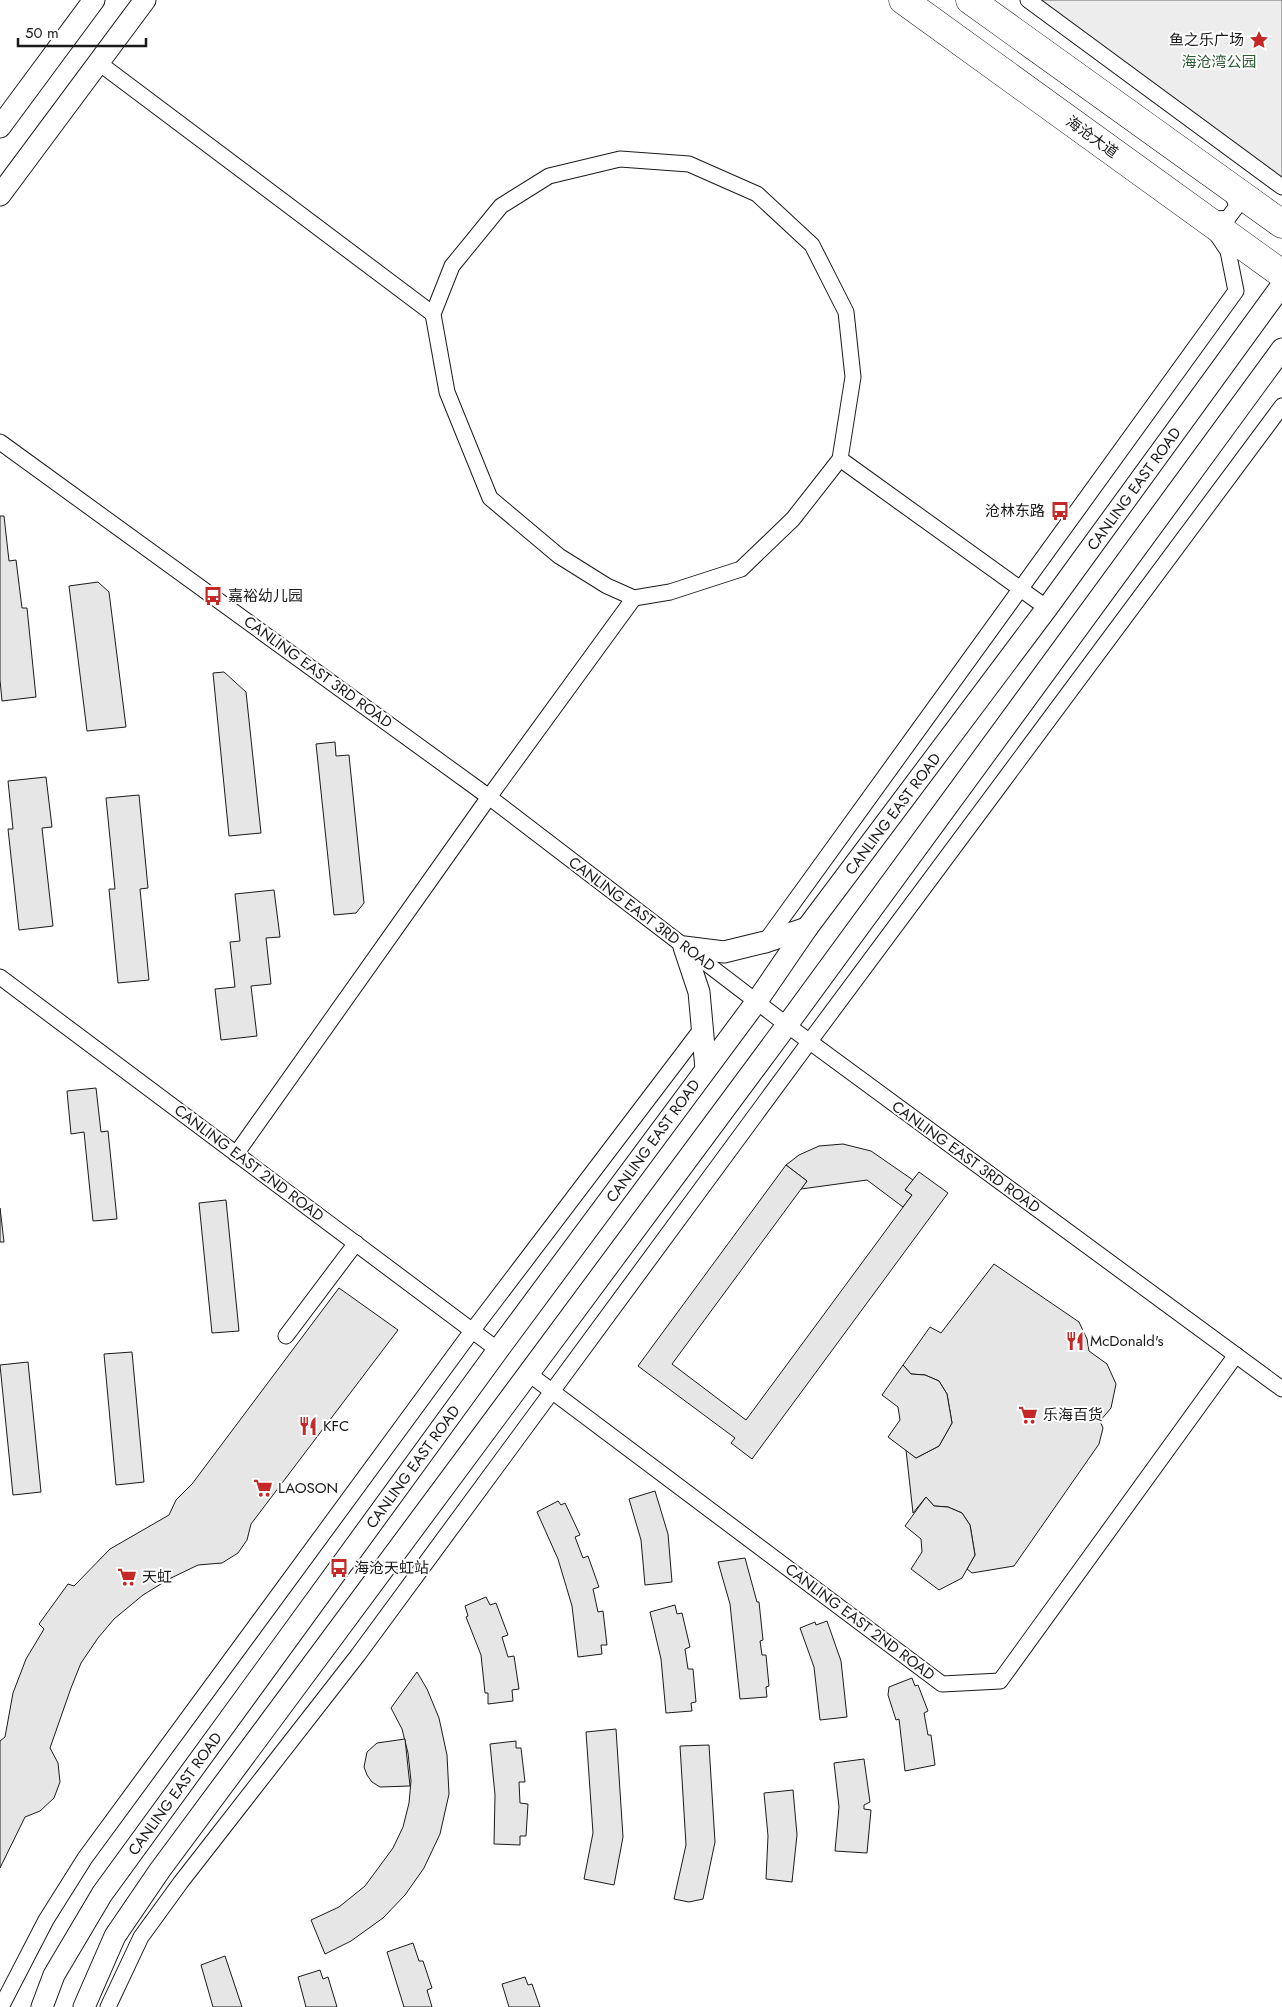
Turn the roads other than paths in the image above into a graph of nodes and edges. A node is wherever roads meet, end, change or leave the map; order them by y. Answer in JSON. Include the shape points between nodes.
{"nodes":[{"id":1,"x":94,"y":0,"type":"edge"},
{"id":2,"x":145,"y":0,"type":"edge"},
{"id":3,"x":903,"y":0,"type":"edge"},
{"id":4,"x":970,"y":0,"type":"edge"},
{"id":5,"x":1028,"y":0,"type":"edge"},
{"id":6,"x":99,"y":63,"type":"junction"},
{"id":7,"x":0,"y":127,"type":"edge"},
{"id":8,"x":1228,"y":185,"type":"junction"},
{"id":9,"x":1282,"y":187,"type":"edge"},
{"id":10,"x":0,"y":195,"type":"edge"},
{"id":11,"x":1207,"y":220,"type":"junction"},
{"id":12,"x":1282,"y":224,"type":"edge"},
{"id":13,"x":1282,"y":274,"type":"edge"},
{"id":14,"x":1282,"y":285,"type":"edge"},
{"id":15,"x":433,"y":314,"type":"junction"},
{"id":16,"x":1282,"y":349,"type":"edge"},
{"id":17,"x":1282,"y":406,"type":"edge"},
{"id":18,"x":0,"y":442,"type":"edge"},
{"id":19,"x":840,"y":459,"type":"junction"},
{"id":20,"x":1020,"y":589,"type":"junction"},
{"id":21,"x":634,"y":598,"type":"junction"},
{"id":22,"x":1047,"y":608,"type":"junction"},
{"id":23,"x":489,"y":797,"type":"junction"},
{"id":24,"x":807,"y":928,"type":"junction"},
{"id":25,"x":766,"y":942,"type":"junction"},
{"id":26,"x":684,"y":947,"type":"junction"},
{"id":27,"x":0,"y":977,"type":"edge"},
{"id":28,"x":757,"y":1001,"type":"junction"},
{"id":29,"x":787,"y":1025,"type":"junction"},
{"id":30,"x":703,"y":1027,"type":"junction"},
{"id":31,"x":810,"y":1041,"type":"junction"},
{"id":32,"x":706,"y":1069,"type":"junction"},
{"id":33,"x":236,"y":1154,"type":"junction"},
{"id":34,"x":356,"y":1243,"type":"junction"},
{"id":35,"x":472,"y":1331,"type":"junction"},
{"id":36,"x":286,"y":1336,"type":"dead end"},
{"id":37,"x":498,"y":1350,"type":"junction"},
{"id":38,"x":1236,"y":1355,"type":"junction"},
{"id":39,"x":529,"y":1374,"type":"junction"},
{"id":40,"x":1282,"y":1389,"type":"edge"},
{"id":41,"x":553,"y":1392,"type":"junction"},
{"id":42,"x":1,"y":2007,"type":"edge"},
{"id":43,"x":42,"y":2007,"type":"edge"},
{"id":44,"x":84,"y":2007,"type":"edge"},
{"id":45,"x":108,"y":2007,"type":"edge"}],
"edges":[{"from":1,"to":7,"type":"street"},
{"from":2,"to":6,"type":"street"},
{"from":3,"to":11,"type":"highway","name":"海沧大道"},
{"from":4,"to":8,"type":"highway"},
{"from":5,"to":9,"type":"street"},
{"from":6,"to":10,"type":"street"},
{"from":6,"to":15,"type":"street"},
{"from":8,"to":11,"type":"street","via":[[1237,206],[1228,218]]},
{"from":8,"to":12,"type":"highway"},
{"from":11,"to":13,"type":"highway","name":"海沧大道"},
{"from":11,"to":20,"type":"street","via":[[1228,251],[1236,291]]},
{"from":14,"to":22,"type":"street","name":"CANLING EAST ROAD"},
{"from":15,"to":19,"type":"street","via":[[452,266],[500,206],[550,176],[620,159],[688,164],[757,194],[812,245],[846,312],[853,377]]},
{"from":15,"to":21,"type":"street","via":[[447,392],[490,498],[559,556],[607,586]]},
{"from":16,"to":29,"type":"street"},
{"from":17,"to":31,"type":"street"},
{"from":18,"to":23,"type":"street","name":"CANLING EAST 3RD ROAD"},
{"from":19,"to":20,"type":"street"},
{"from":19,"to":21,"type":"street","via":[[793,519],[741,569],[670,592]]},
{"from":20,"to":22,"type":"street"},
{"from":20,"to":25,"type":"street"},
{"from":21,"to":23,"type":"street"},
{"from":22,"to":24,"type":"street","name":"CANLING EAST ROAD"},
{"from":23,"to":26,"type":"street","name":"CANLING EAST 3RD ROAD"},
{"from":23,"to":33,"type":"street"},
{"from":24,"to":25,"type":"street"},
{"from":24,"to":28,"type":"street","name":"CANLING EAST ROAD"},
{"from":25,"to":26,"type":"street","via":[[724,952]]},
{"from":26,"to":28,"type":"street","name":"CANLING EAST 3RD ROAD"},
{"from":26,"to":30,"type":"street","via":[[699,992]]},
{"from":27,"to":33,"type":"street","name":"CANLING EAST 2ND ROAD"},
{"from":28,"to":29,"type":"street","name":"CANLING EAST 3RD ROAD"},
{"from":28,"to":32,"type":"street","name":"CANLING EAST ROAD"},
{"from":29,"to":31,"type":"street","name":"CANLING EAST 3RD ROAD"},
{"from":29,"to":39,"type":"street"},
{"from":30,"to":32,"type":"street"},
{"from":30,"to":35,"type":"street"},
{"from":31,"to":38,"type":"street","name":"CANLING EAST 3RD ROAD"},
{"from":31,"to":41,"type":"street"},
{"from":32,"to":37,"type":"street","name":"CANLING EAST ROAD"},
{"from":33,"to":34,"type":"street","name":"CANLING EAST 2ND ROAD"},
{"from":34,"to":35,"type":"street","name":"CANLING EAST 2ND ROAD"},
{"from":34,"to":36,"type":"street"},
{"from":35,"to":37,"type":"street","name":"CANLING EAST 2ND ROAD"},
{"from":35,"to":42,"type":"street","via":[[85,1858],[46,1920]]},
{"from":37,"to":43,"type":"street","name":"CANLING EAST ROAD","via":[[102,1894],[54,1975]]},
{"from":38,"to":40,"type":"street","name":"CANLING EAST 3RD ROAD"},
{"from":38,"to":41,"type":"street","name":"CANLING EAST 2ND ROAD","via":[[1000,1681],[952,1684],[942,1684]]},
{"from":39,"to":41,"type":"street","name":"CANLING EAST 2ND ROAD"},
{"from":39,"to":44,"type":"street","via":[[160,1870],[114,1936]]},
{"from":41,"to":45,"type":"street","via":[[358,1656],[141,1937]]}]}
